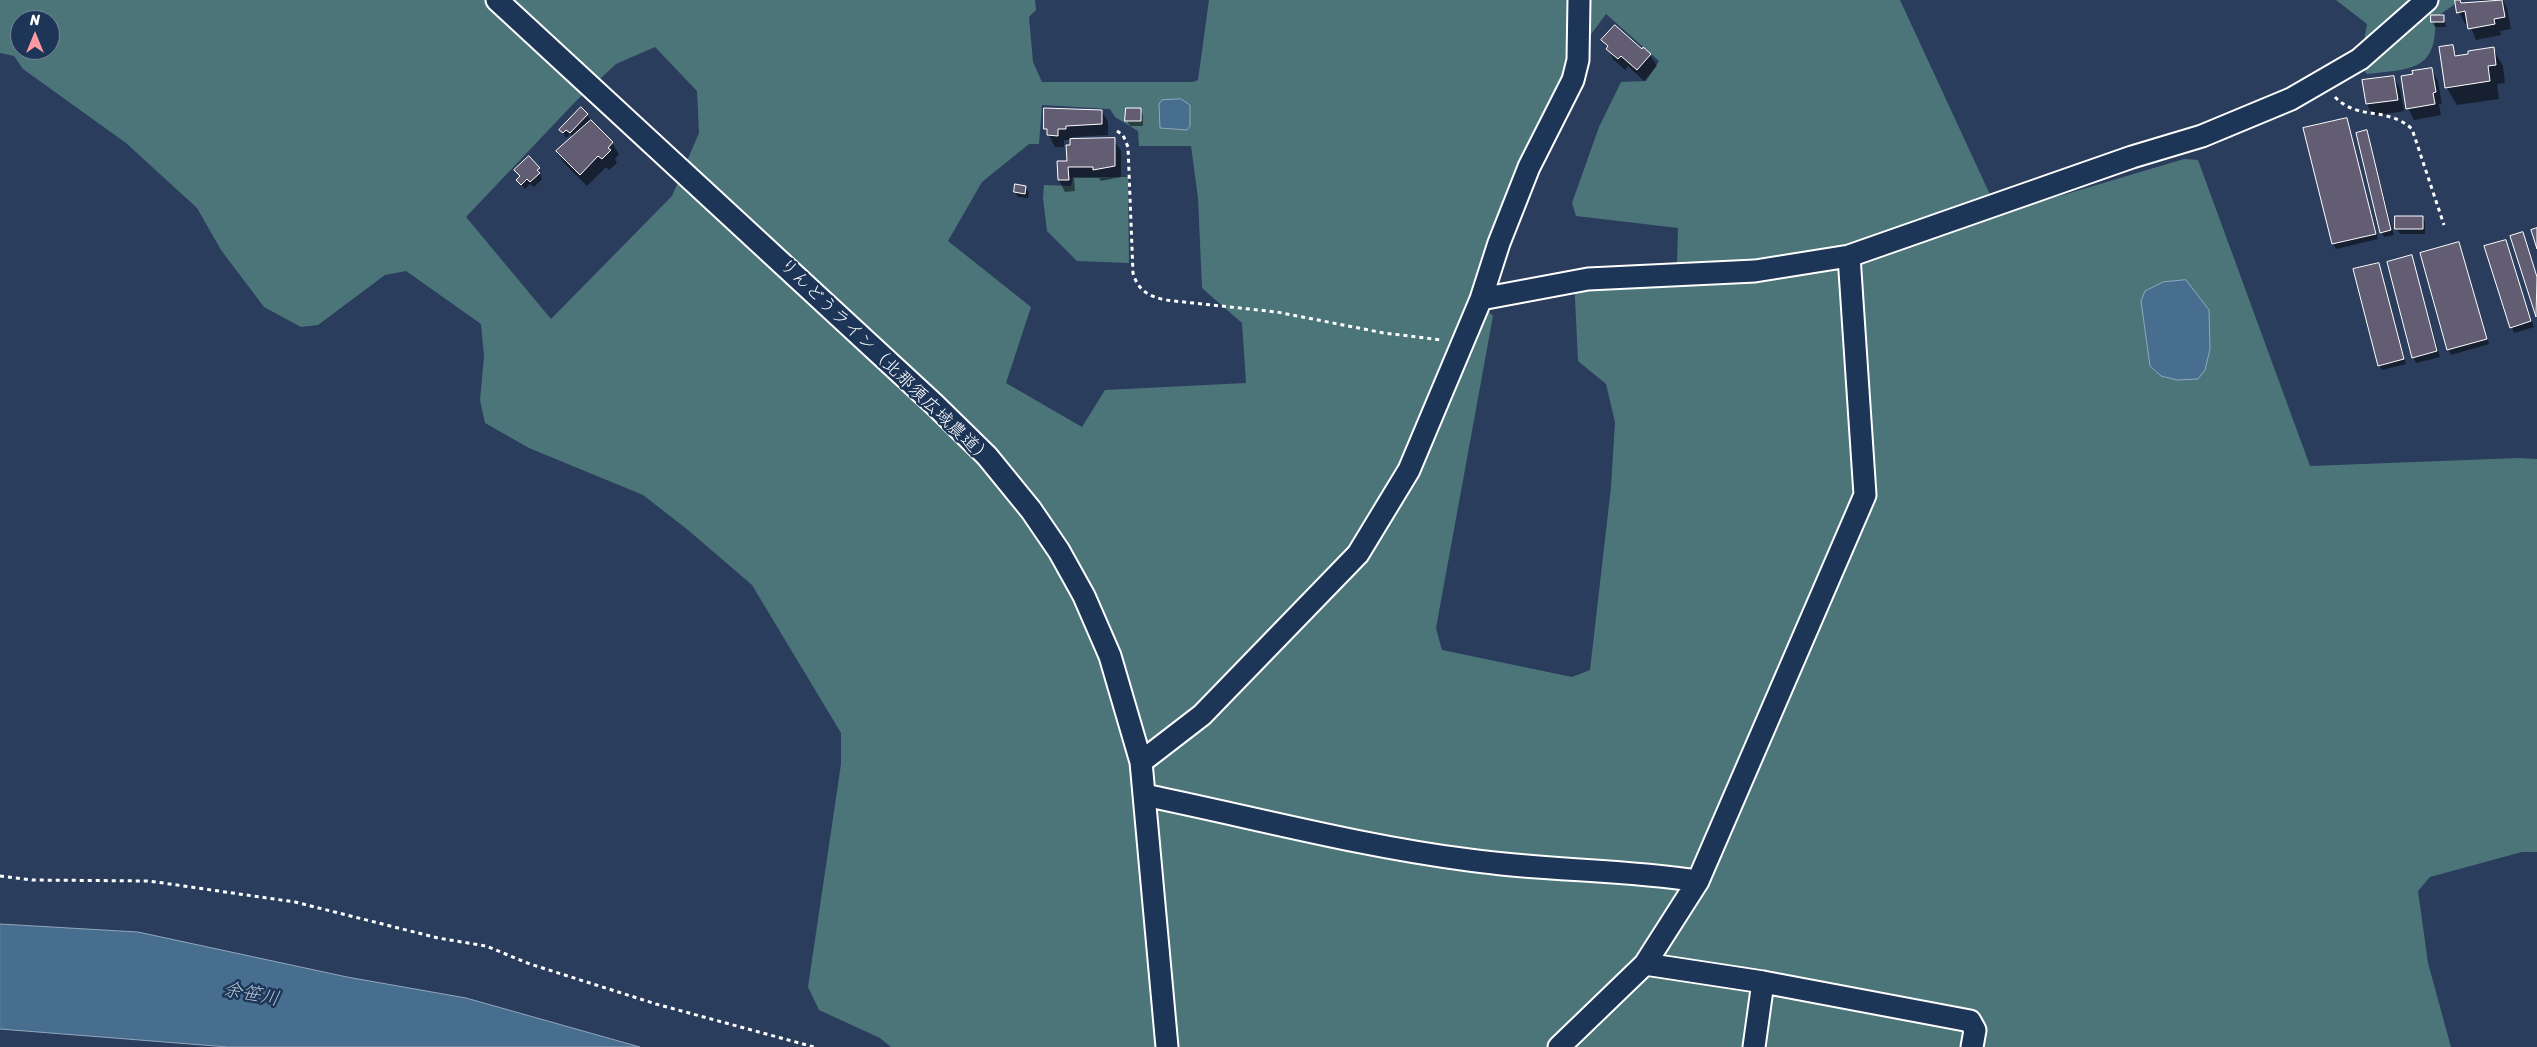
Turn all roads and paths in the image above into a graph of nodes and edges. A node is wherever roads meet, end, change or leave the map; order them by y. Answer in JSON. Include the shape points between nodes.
{"nodes":[{"id":1,"x":497,"y":0,"type":"edge"},
{"id":2,"x":1579,"y":0,"type":"edge"},
{"id":3,"x":2427,"y":0,"type":"edge"},
{"id":4,"x":2321,"y":82,"type":"junction"},
{"id":5,"x":1118,"y":131,"type":"dead end"},
{"id":6,"x":2444,"y":224,"type":"dead end"},
{"id":7,"x":1849,"y":256,"type":"junction"},
{"id":8,"x":1481,"y":299,"type":"junction"},
{"id":9,"x":1462,"y":343,"type":"junction"},
{"id":10,"x":1141,"y":762,"type":"junction"},
{"id":11,"x":1144,"y":795,"type":"junction"},
{"id":12,"x":0,"y":876,"type":"edge"},
{"id":13,"x":1698,"y":881,"type":"junction"},
{"id":14,"x":1644,"y":964,"type":"junction"},
{"id":15,"x":1763,"y":982,"type":"junction"},
{"id":16,"x":814,"y":1047,"type":"edge"},
{"id":17,"x":1167,"y":1047,"type":"edge"},
{"id":18,"x":1559,"y":1047,"type":"edge"},
{"id":19,"x":1754,"y":1047,"type":"edge"},
{"id":20,"x":1972,"y":1047,"type":"edge"}],
"edges":[{"from":1,"to":10,"type":"street","name":"りんどうライン（北那須広域農道）","via":[[987,456],[1032,510],[1084,596],[1110,656]]},
{"from":2,"to":8,"type":"street","via":[[1578,60],[1573,80],[1529,167]]},
{"from":3,"to":4,"type":"street","via":[[2360,59]]},
{"from":4,"to":6,"type":"path","via":[[2341,103],[2356,112],[2391,115],[2412,129]]},
{"from":4,"to":7,"type":"street","via":[[2292,99],[2202,136],[2132,157]]},
{"from":5,"to":9,"type":"path","via":[[1128,147],[1133,273],[1136,282],[1148,295],[1165,300],[1277,312],[1384,333]]},
{"from":7,"to":8,"type":"street","via":[[1755,271],[1588,279]]},
{"from":7,"to":13,"type":"street","via":[[1865,495]]},
{"from":8,"to":9,"type":"street"},
{"from":9,"to":10,"type":"street","via":[[1409,470],[1358,554],[1202,716]]},
{"from":10,"to":11,"type":"street","name":"りんどうライン（北那須広域農道）"},
{"from":11,"to":13,"type":"street","via":[[1334,837],[1466,860]]},
{"from":11,"to":17,"type":"street","name":"りんどうライン（北那須広域農道）"},
{"from":12,"to":16,"type":"path","via":[[32,880],[149,881],[295,902],[438,938],[486,946],[530,964],[647,1001]]},
{"from":13,"to":14,"type":"street"},
{"from":14,"to":15,"type":"street"},
{"from":14,"to":18,"type":"street"},
{"from":15,"to":19,"type":"street"},
{"from":15,"to":20,"type":"street","via":[[1970,1022],[1976,1030]]}]}
